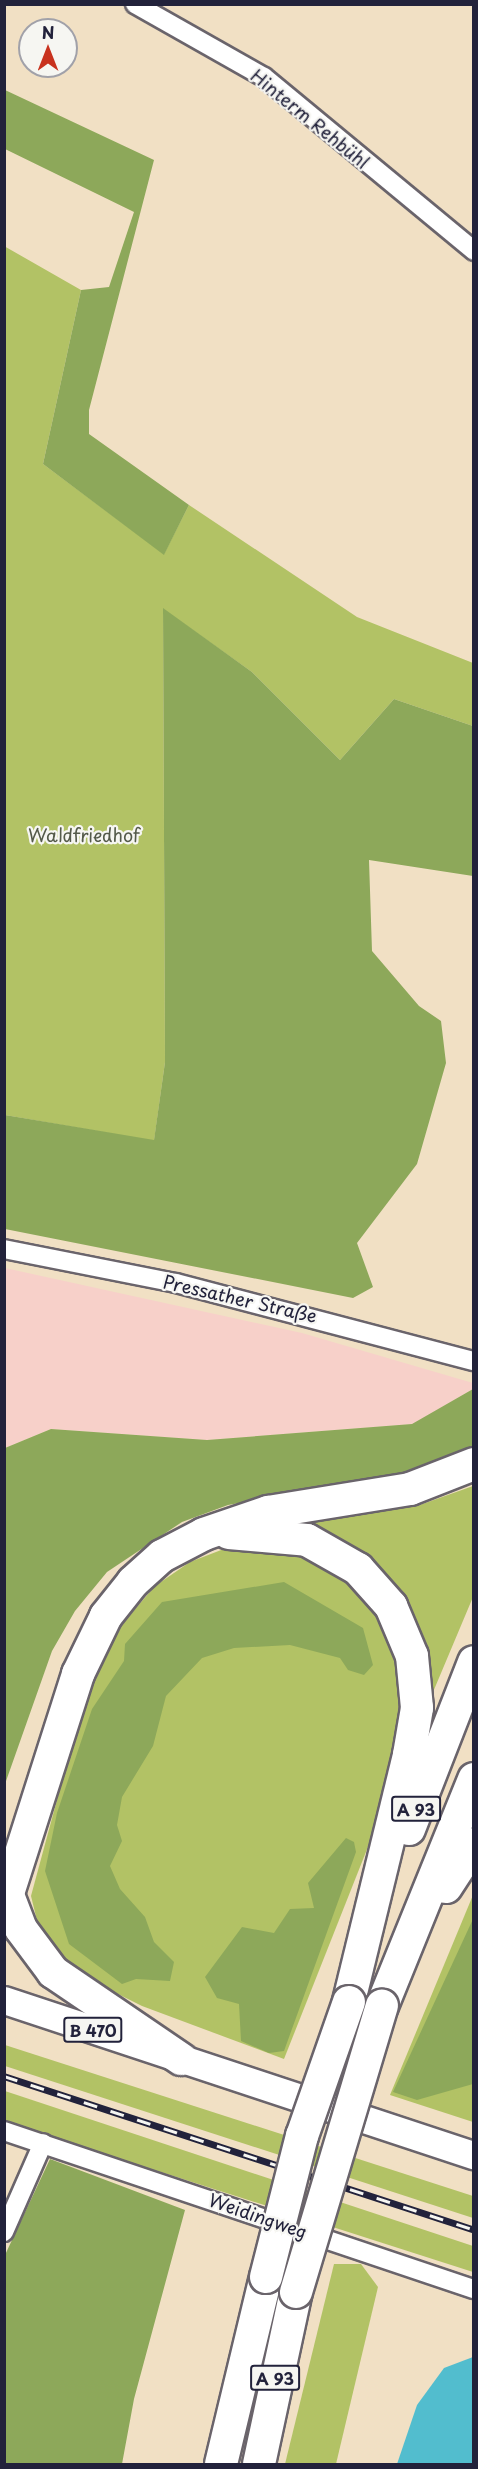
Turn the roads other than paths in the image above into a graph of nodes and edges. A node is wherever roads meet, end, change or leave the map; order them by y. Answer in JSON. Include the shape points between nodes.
{"nodes":[{"id":1,"x":135,"y":4,"type":"edge"},
{"id":2,"x":474,"y":251,"type":"edge"},
{"id":3,"x":4,"y":1249,"type":"edge"},
{"id":4,"x":474,"y":1360,"type":"edge"},
{"id":5,"x":474,"y":1464,"type":"edge"},
{"id":6,"x":204,"y":1534,"type":"junction"},
{"id":7,"x":474,"y":1662,"type":"edge"},
{"id":8,"x":474,"y":1779,"type":"edge"},
{"id":9,"x":474,"y":1844,"type":"edge"},
{"id":10,"x":6,"y":1900,"type":"edge"},
{"id":11,"x":407,"y":1948,"type":"junction"},
{"id":12,"x":362,"y":1957,"type":"junction"},
{"id":13,"x":4,"y":2000,"type":"edge"},
{"id":14,"x":181,"y":2059,"type":"junction"},
{"id":15,"x":4,"y":2131,"type":"edge"},
{"id":16,"x":43,"y":2143,"type":"junction"},
{"id":17,"x":474,"y":2155,"type":"edge"},
{"id":18,"x":4,"y":2232,"type":"edge"},
{"id":19,"x":474,"y":2289,"type":"edge"},
{"id":20,"x":221,"y":2464,"type":"edge"},
{"id":21,"x":259,"y":2464,"type":"edge"}],
"edges":[{"from":1,"to":2,"type":"street","name":"Hinterm Rehbühl","via":[[264,77]]},
{"from":3,"to":4,"type":"street","name":"Pressather Straße","via":[[176,1282]]},
{"from":5,"to":6,"type":"highway","via":[[410,1489],[268,1512]]},
{"from":6,"to":10,"type":"highway","via":[[162,1556],[106,1616],[78,1674]]},
{"from":6,"to":12,"type":"highway","via":[[256,1532],[307,1540],[358,1569],[391,1605],[412,1656],[417,1708]]},
{"from":7,"to":12,"type":"highway","number":"A 93"},
{"from":8,"to":11,"type":"highway","number":"A 93"},
{"from":9,"to":11,"type":"highway"},
{"from":10,"to":14,"type":"highway","via":[[21,1929],[53,1972]]},
{"from":11,"to":21,"type":"highway","number":"A 93","bridge":true,"via":[[382,2006],[296,2292]]},
{"from":12,"to":20,"type":"highway","number":"A 93","bridge":true,"via":[[302,2136]]},
{"from":13,"to":14,"type":"main road","number":"B 470"},
{"from":14,"to":17,"type":"main road","number":"B 470"},
{"from":15,"to":16,"type":"street","name":"Weidingweg"},
{"from":16,"to":18,"type":"street"},
{"from":16,"to":19,"type":"street","name":"Weidingweg"}]}
